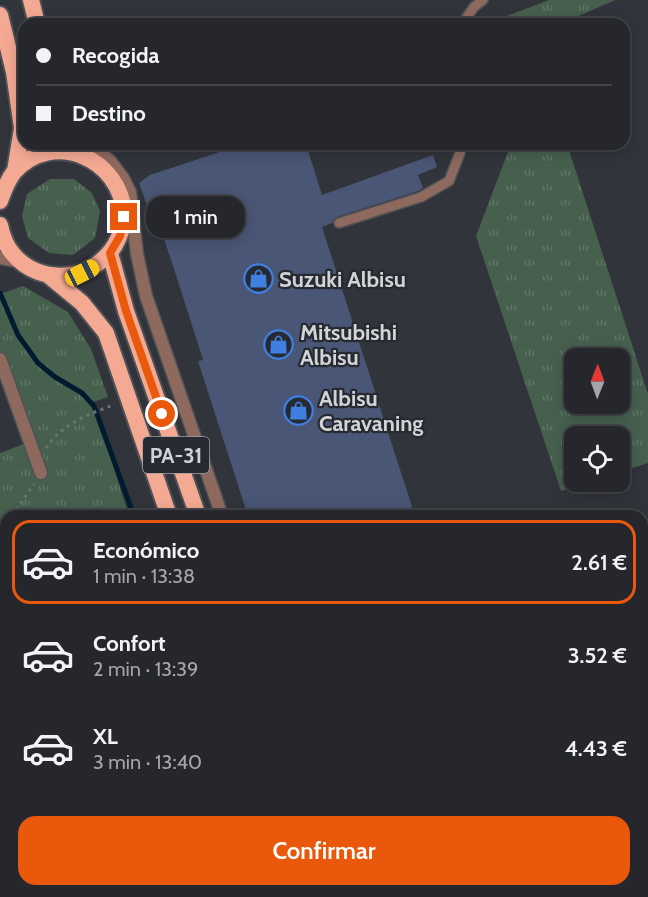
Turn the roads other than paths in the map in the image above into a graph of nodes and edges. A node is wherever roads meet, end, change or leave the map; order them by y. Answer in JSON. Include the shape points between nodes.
{"nodes":[{"id":1,"x":30,"y":0,"type":"edge"},
{"id":2,"x":483,"y":0,"type":"edge"},
{"id":3,"x":0,"y":15,"type":"edge"},
{"id":4,"x":36,"y":18,"type":"edge"},
{"id":5,"x":466,"y":18,"type":"edge"},
{"id":6,"x":18,"y":100,"type":"edge"},
{"id":7,"x":18,"y":150,"type":"edge"},
{"id":8,"x":74,"y":150,"type":"edge"},
{"id":9,"x":86,"y":150,"type":"edge"},
{"id":10,"x":88,"y":150,"type":"edge"},
{"id":11,"x":460,"y":150,"type":"edge"},
{"id":12,"x":15,"y":171,"type":"junction"},
{"id":13,"x":0,"y":201,"type":"edge"},
{"id":14,"x":339,"y":223,"type":"dead end"},
{"id":15,"x":0,"y":225,"type":"edge"},
{"id":16,"x":110,"y":253,"type":"junction"},
{"id":17,"x":0,"y":258,"type":"edge"},
{"id":18,"x":23,"y":262,"type":"junction"},
{"id":19,"x":48,"y":275,"type":"junction"},
{"id":20,"x":0,"y":359,"type":"edge"},
{"id":21,"x":39,"y":468,"type":"road end"},
{"id":22,"x":168,"y":510,"type":"edge"},
{"id":23,"x":196,"y":510,"type":"edge"},
{"id":24,"x":220,"y":510,"type":"edge"}],
"edges":[{"from":1,"to":4,"type":"highway"},
{"from":2,"to":5,"type":"lane"},
{"from":3,"to":6,"type":"highway"},
{"from":7,"to":12,"type":"highway"},
{"from":8,"to":12,"type":"highway","via":[[47,153]]},
{"from":9,"to":16,"type":"highway","number":"PA-31","via":[[114,179],[122,197],[124,217],[120,236]]},
{"from":10,"to":24,"type":"street","via":[[110,161],[130,192],[146,296]]},
{"from":11,"to":14,"type":"lane","via":[[449,181],[421,197]]},
{"from":12,"to":13,"type":"highway"},
{"from":15,"to":18,"type":"highway","number":"PA-31","via":[[13,254]]},
{"from":16,"to":19,"type":"highway","number":"PA-31","via":[[82,273]]},
{"from":16,"to":23,"type":"highway","number":"PA-31","via":[[126,311]]},
{"from":17,"to":18,"type":"street"},
{"from":18,"to":19,"type":"highway","number":"PA-31"},
{"from":19,"to":22,"type":"highway","number":"PA-31","via":[[82,303],[106,333]]},
{"from":20,"to":21,"type":"street"}]}
